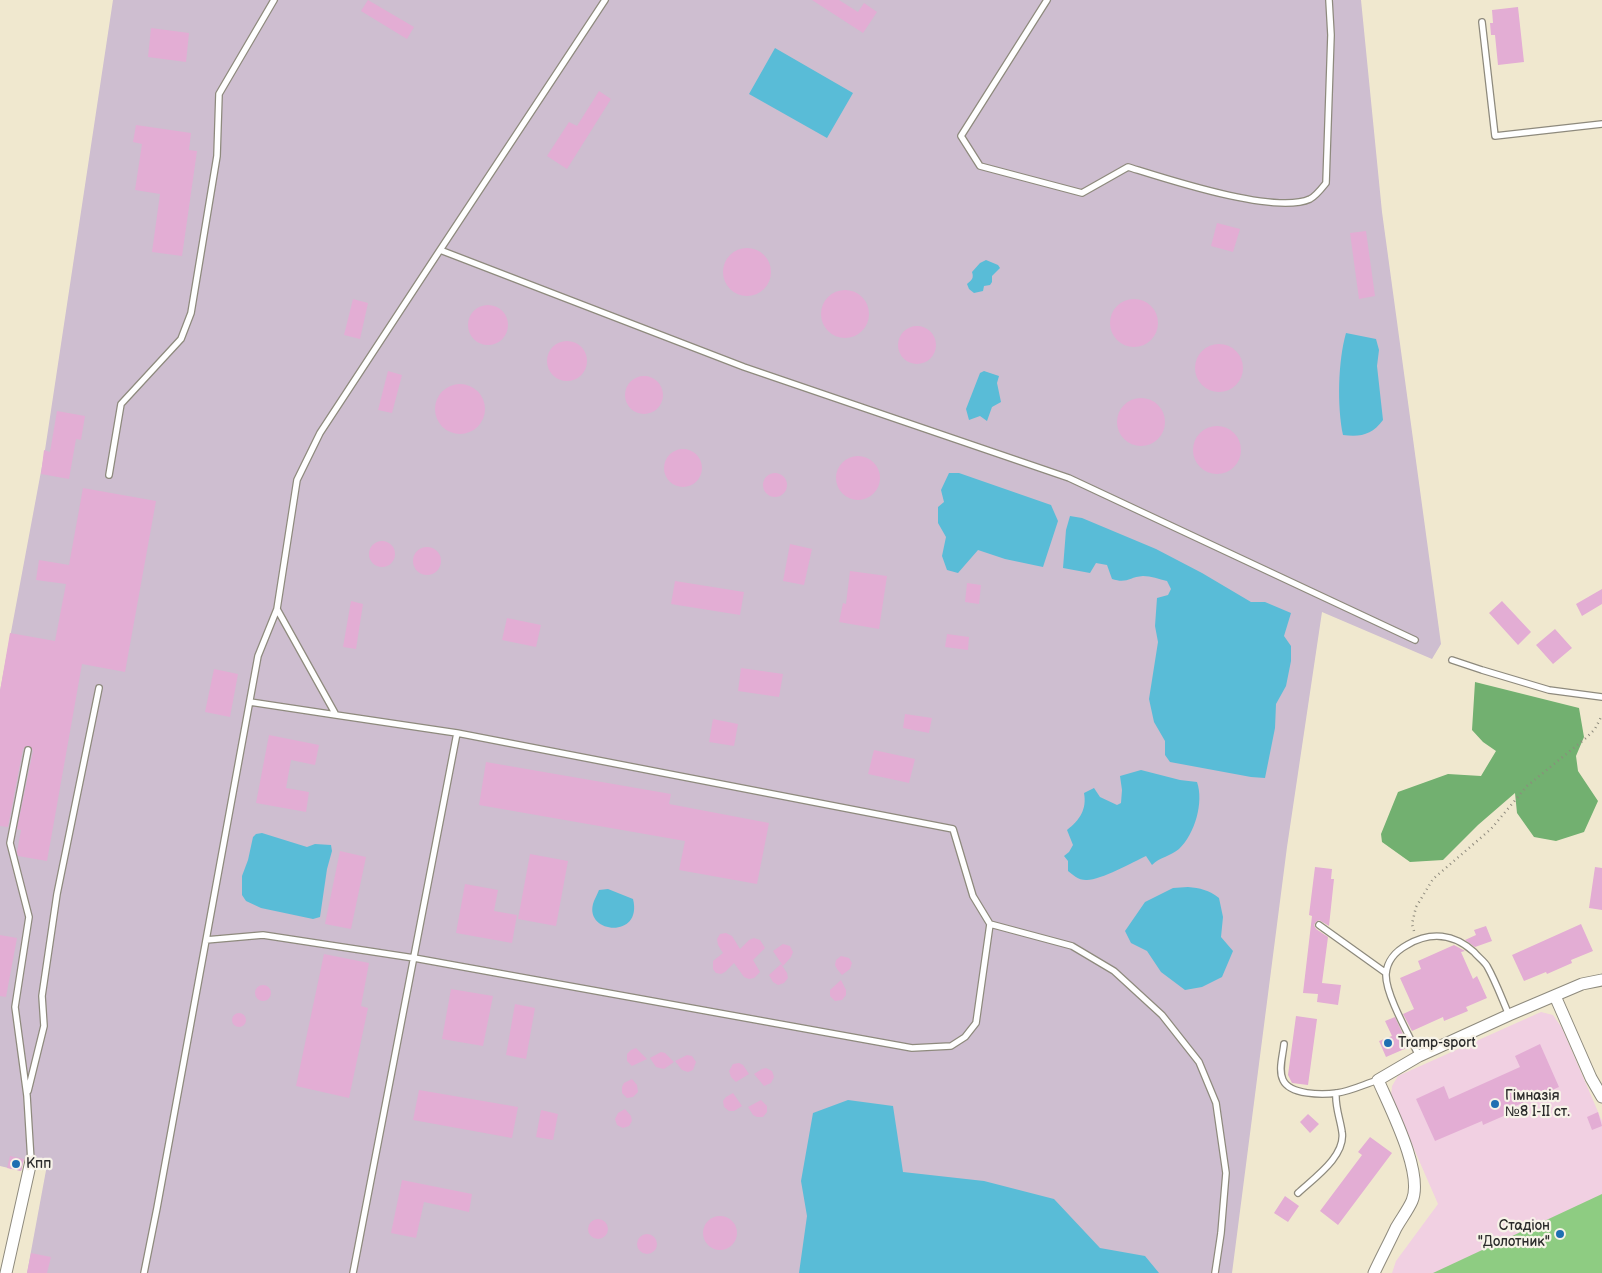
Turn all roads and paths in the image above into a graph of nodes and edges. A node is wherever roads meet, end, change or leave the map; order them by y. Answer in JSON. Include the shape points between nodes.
{"nodes":[{"id":1,"x":605,"y":0,"type":"edge"},
{"id":2,"x":1047,"y":0,"type":"edge"},
{"id":3,"x":1329,"y":0,"type":"edge"},
{"id":4,"x":273,"y":1,"type":"edge"},
{"id":5,"x":1482,"y":22,"type":"dead end"},
{"id":6,"x":1602,"y":124,"type":"edge"},
{"id":7,"x":440,"y":250,"type":"junction"},
{"id":8,"x":109,"y":475,"type":"dead end"},
{"id":9,"x":277,"y":609,"type":"junction"},
{"id":10,"x":1415,"y":640,"type":"dead end"},
{"id":11,"x":1452,"y":660,"type":"dead end"},
{"id":12,"x":99,"y":688,"type":"dead end"},
{"id":13,"x":1602,"y":697,"type":"edge"},
{"id":14,"x":250,"y":702,"type":"junction"},
{"id":15,"x":336,"y":715,"type":"junction"},
{"id":16,"x":1602,"y":715,"type":"edge"},
{"id":17,"x":457,"y":733,"type":"junction"},
{"id":18,"x":28,"y":750,"type":"dead end"},
{"id":19,"x":990,"y":924,"type":"junction"},
{"id":20,"x":1319,"y":925,"type":"dead end"},
{"id":21,"x":206,"y":940,"type":"junction"},
{"id":22,"x":1416,"y":940,"type":"junction"},
{"id":23,"x":414,"y":958,"type":"junction"},
{"id":24,"x":1386,"y":973,"type":"junction"},
{"id":25,"x":1602,"y":980,"type":"edge"},
{"id":26,"x":1555,"y":996,"type":"junction"},
{"id":27,"x":1509,"y":1015,"type":"junction"},
{"id":28,"x":1284,"y":1044,"type":"dead end"},
{"id":29,"x":1419,"y":1056,"type":"junction"},
{"id":30,"x":1378,"y":1080,"type":"junction"},
{"id":31,"x":1336,"y":1093,"type":"junction"},
{"id":32,"x":27,"y":1096,"type":"junction"},
{"id":33,"x":1602,"y":1097,"type":"edge"},
{"id":34,"x":31,"y":1161,"type":"joint"},
{"id":35,"x":1298,"y":1193,"type":"dead end"},
{"id":36,"x":6,"y":1273,"type":"edge"},
{"id":37,"x":144,"y":1273,"type":"edge"},
{"id":38,"x":353,"y":1273,"type":"edge"},
{"id":39,"x":1215,"y":1273,"type":"edge"},
{"id":40,"x":1374,"y":1273,"type":"edge"}],
"edges":[{"from":1,"to":7,"type":"lane"},
{"from":2,"to":3,"type":"lane","via":[[962,136],[980,166],[1082,193],[1128,167],[1200,190],[1294,204],[1312,198],[1326,183],[1332,35]]},
{"from":4,"to":8,"type":"lane","via":[[219,94],[217,156],[191,312],[181,339],[121,404]]},
{"from":5,"to":6,"type":"lane","via":[[1495,136]]},
{"from":7,"to":9,"type":"lane","via":[[320,433],[297,480]]},
{"from":7,"to":10,"type":"lane","via":[[744,367],[1069,478]]},
{"from":9,"to":14,"type":"lane","via":[[258,656]]},
{"from":9,"to":15,"type":"lane"},
{"from":11,"to":13,"type":"lane","via":[[1549,690]]},
{"from":12,"to":32,"type":"lane","via":[[58,894],[42,996],[44,1026]]},
{"from":14,"to":15,"type":"lane"},
{"from":14,"to":21,"type":"lane"},
{"from":15,"to":17,"type":"lane"},
{"from":16,"to":22,"type":"path","via":[[1586,738],[1527,786],[1491,829],[1433,879],[1416,907],[1412,924]]},
{"from":17,"to":19,"type":"lane","via":[[953,829],[973,896]]},
{"from":17,"to":23,"type":"lane"},
{"from":18,"to":32,"type":"lane","via":[[10,843],[29,917],[16,1007]]},
{"from":19,"to":23,"type":"lane","via":[[976,1023],[966,1037],[951,1046],[912,1048]]},
{"from":19,"to":39,"type":"lane","via":[[1072,946],[1114,971],[1162,1015],[1199,1062],[1216,1102],[1226,1173]]},
{"from":20,"to":24,"type":"lane"},
{"from":21,"to":23,"type":"lane","via":[[263,935]]},
{"from":21,"to":37,"type":"lane"},
{"from":22,"to":24,"type":"lane","via":[[1399,950],[1390,960]]},
{"from":22,"to":27,"type":"lane","via":[[1444,936],[1454,938],[1471,950],[1486,964]]},
{"from":23,"to":38,"type":"lane"},
{"from":24,"to":29,"type":"lane","via":[[1391,996]]},
{"from":25,"to":26,"type":"street","via":[[1582,984]]},
{"from":26,"to":27,"type":"street"},
{"from":26,"to":33,"type":"street"},
{"from":27,"to":29,"type":"street"},
{"from":28,"to":31,"type":"lane","via":[[1281,1073],[1289,1088],[1298,1093]]},
{"from":29,"to":30,"type":"street"},
{"from":30,"to":31,"type":"lane"},
{"from":30,"to":40,"type":"street","via":[[1408,1152],[1416,1183],[1413,1200]]},
{"from":31,"to":35,"type":"lane","via":[[1341,1147]]},
{"from":32,"to":34,"type":"lane"},
{"from":34,"to":36,"type":"street"}]}
